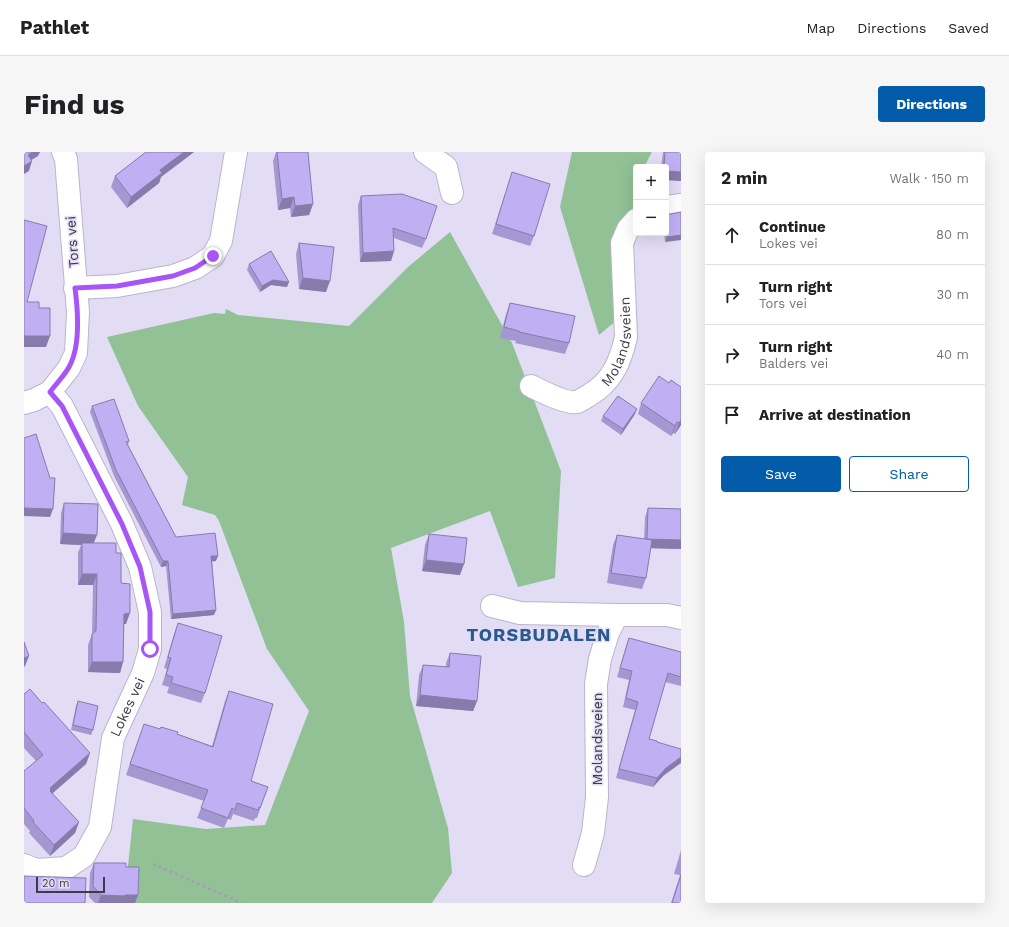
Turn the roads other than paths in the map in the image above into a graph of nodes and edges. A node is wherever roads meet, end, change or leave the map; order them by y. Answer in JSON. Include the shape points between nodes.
{"nodes":[{"id":1,"x":63,"y":152,"type":"edge"},
{"id":2,"x":236,"y":152,"type":"edge"},
{"id":3,"x":425,"y":152,"type":"edge"},
{"id":4,"x":452,"y":193,"type":"dead end"},
{"id":5,"x":681,"y":204,"type":"edge"},
{"id":6,"x":669,"y":206,"type":"edge"},
{"id":7,"x":633,"y":223,"type":"edge"},
{"id":8,"x":75,"y":288,"type":"junction"},
{"id":9,"x":531,"y":386,"type":"dead end"},
{"id":10,"x":50,"y":392,"type":"junction"},
{"id":11,"x":24,"y":403,"type":"edge"},
{"id":12,"x":492,"y":606,"type":"dead end"},
{"id":13,"x":617,"y":615,"type":"junction"},
{"id":14,"x":681,"y":618,"type":"edge"},
{"id":15,"x":24,"y":865,"type":"edge"},
{"id":16,"x":584,"y":865,"type":"dead end"}],
"edges":[{"from":1,"to":8,"type":"street","name":"Tors vei","via":[[66,159]]},
{"from":2,"to":8,"type":"street","via":[[221,241],[213,256],[195,268],[173,276],[117,286]]},
{"from":3,"to":4,"type":"street","via":[[446,167]]},
{"from":5,"to":6,"type":"street"},
{"from":7,"to":9,"type":"street","name":"Molandsveien","via":[[622,243],[626,336],[614,372],[600,389],[576,402],[556,398]]},
{"from":8,"to":10,"type":"street","name":"Tors vei","via":[[78,312],[76,353],[69,368]]},
{"from":10,"to":11,"type":"street","name":"Tors vei"},
{"from":10,"to":15,"type":"street","name":"Lokes vei","via":[[62,406],[122,524],[140,567],[150,612],[150,649],[143,673],[113,738],[100,827],[96,836],[84,856],[66,868],[36,870]]},
{"from":12,"to":13,"type":"street","via":[[520,613]]},
{"from":13,"to":14,"type":"street","via":[[667,615]]},
{"from":13,"to":16,"type":"street","name":"Molandsveien","via":[[600,659],[596,684],[597,797],[593,833]]}]}
